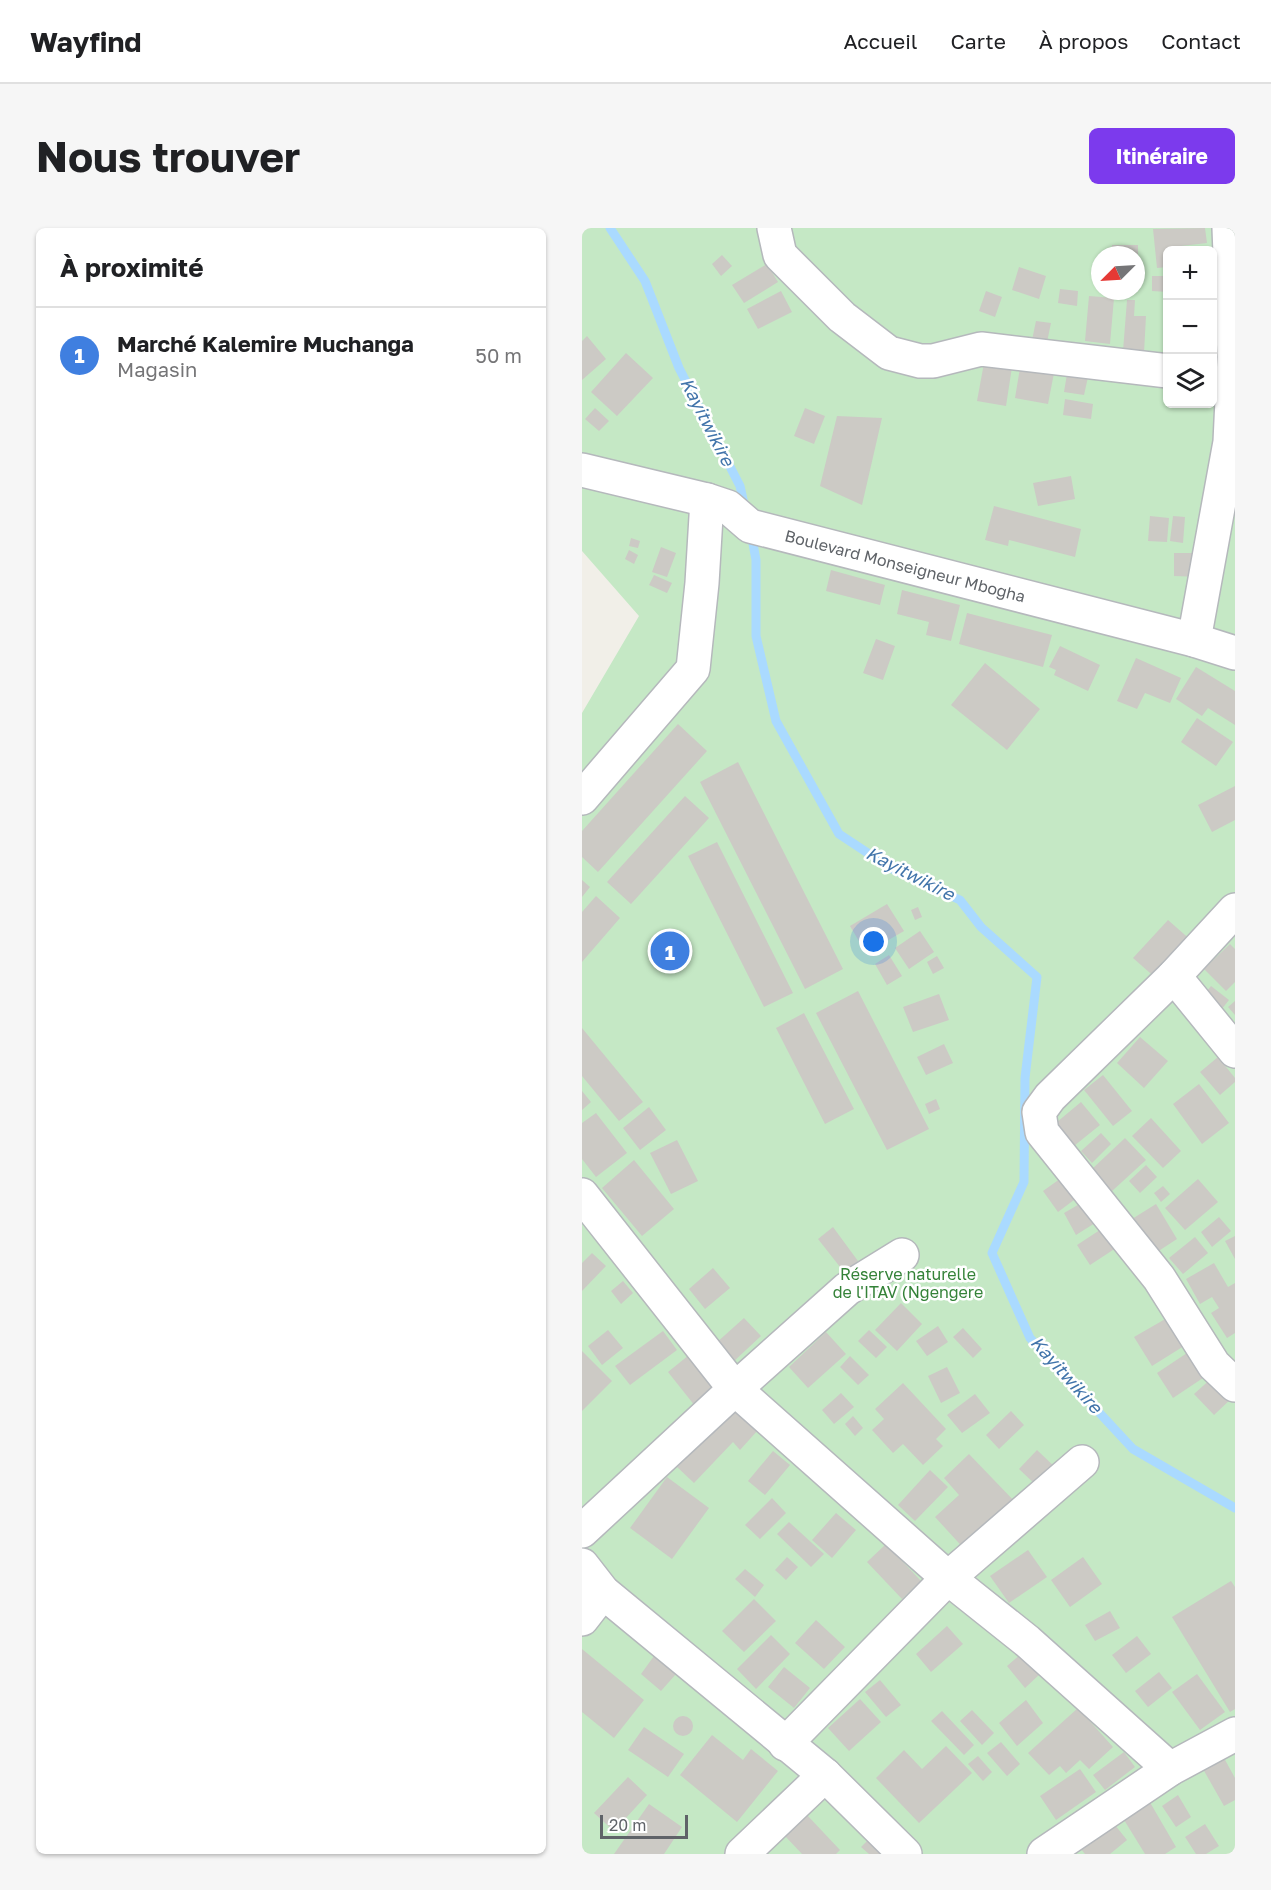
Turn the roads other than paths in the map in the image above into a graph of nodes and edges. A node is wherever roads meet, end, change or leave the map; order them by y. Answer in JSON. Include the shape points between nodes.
{"nodes":[{"id":1,"x":774,"y":228,"type":"edge"},
{"id":2,"x":1229,"y":228,"type":"edge"},
{"id":3,"x":1229,"y":367,"type":"edge"},
{"id":4,"x":1163,"y":371,"type":"edge"},
{"id":5,"x":1232,"y":443,"type":"edge"},
{"id":6,"x":582,"y":470,"type":"edge"},
{"id":7,"x":728,"y":511,"type":"junction"},
{"id":8,"x":1194,"y":640,"type":"junction"},
{"id":9,"x":1235,"y":653,"type":"edge"},
{"id":10,"x":582,"y":798,"type":"edge"},
{"id":11,"x":1235,"y":910,"type":"edge"},
{"id":12,"x":1174,"y":976,"type":"junction"},
{"id":13,"x":1235,"y":1051,"type":"edge"},
{"id":14,"x":582,"y":1195,"type":"edge"},
{"id":15,"x":902,"y":1255,"type":"dead end"},
{"id":16,"x":1235,"y":1385,"type":"edge"},
{"id":17,"x":735,"y":1389,"type":"junction"},
{"id":18,"x":1082,"y":1462,"type":"dead end"},
{"id":19,"x":582,"y":1531,"type":"edge"},
{"id":20,"x":582,"y":1565,"type":"edge"},
{"id":21,"x":948,"y":1578,"type":"junction"},
{"id":22,"x":603,"y":1592,"type":"junction"},
{"id":23,"x":582,"y":1619,"type":"edge"},
{"id":24,"x":1235,"y":1734,"type":"edge"},
{"id":25,"x":785,"y":1744,"type":"junction"},
{"id":26,"x":1170,"y":1769,"type":"junction"},
{"id":27,"x":825,"y":1775,"type":"junction"},
{"id":28,"x":742,"y":1854,"type":"edge"},
{"id":29,"x":905,"y":1854,"type":"edge"},
{"id":30,"x":1044,"y":1854,"type":"edge"}],
"edges":[{"from":1,"to":4,"type":"street","via":[[780,255],[842,317],[889,353],[933,361],[981,349]]},
{"from":2,"to":3,"type":"street"},
{"from":3,"to":5,"type":"street"},
{"from":5,"to":8,"type":"street"},
{"from":6,"to":7,"type":"street","name":"Boulevard Monseigneur Mbogha"},
{"from":7,"to":8,"type":"street","name":"Boulevard Monseigneur Mbogha"},
{"from":7,"to":10,"type":"street","via":[[702,583],[693,669]]},
{"from":8,"to":9,"type":"street","name":"Boulevard Monseigneur Mbogha"},
{"from":11,"to":12,"type":"street"},
{"from":12,"to":13,"type":"street"},
{"from":12,"to":16,"type":"street","via":[[1039,1112],[1042,1132],[1159,1278],[1214,1365]]},
{"from":14,"to":17,"type":"street"},
{"from":15,"to":17,"type":"street","via":[[847,1288]]},
{"from":17,"to":19,"type":"street"},
{"from":17,"to":21,"type":"street"},
{"from":18,"to":21,"type":"street"},
{"from":20,"to":22,"type":"street"},
{"from":21,"to":25,"type":"street"},
{"from":21,"to":26,"type":"street","via":[[1027,1641]]},
{"from":22,"to":23,"type":"street"},
{"from":22,"to":25,"type":"street"},
{"from":24,"to":26,"type":"street"},
{"from":25,"to":27,"type":"street"},
{"from":26,"to":30,"type":"street"},
{"from":27,"to":28,"type":"street"},
{"from":27,"to":29,"type":"street"}]}
